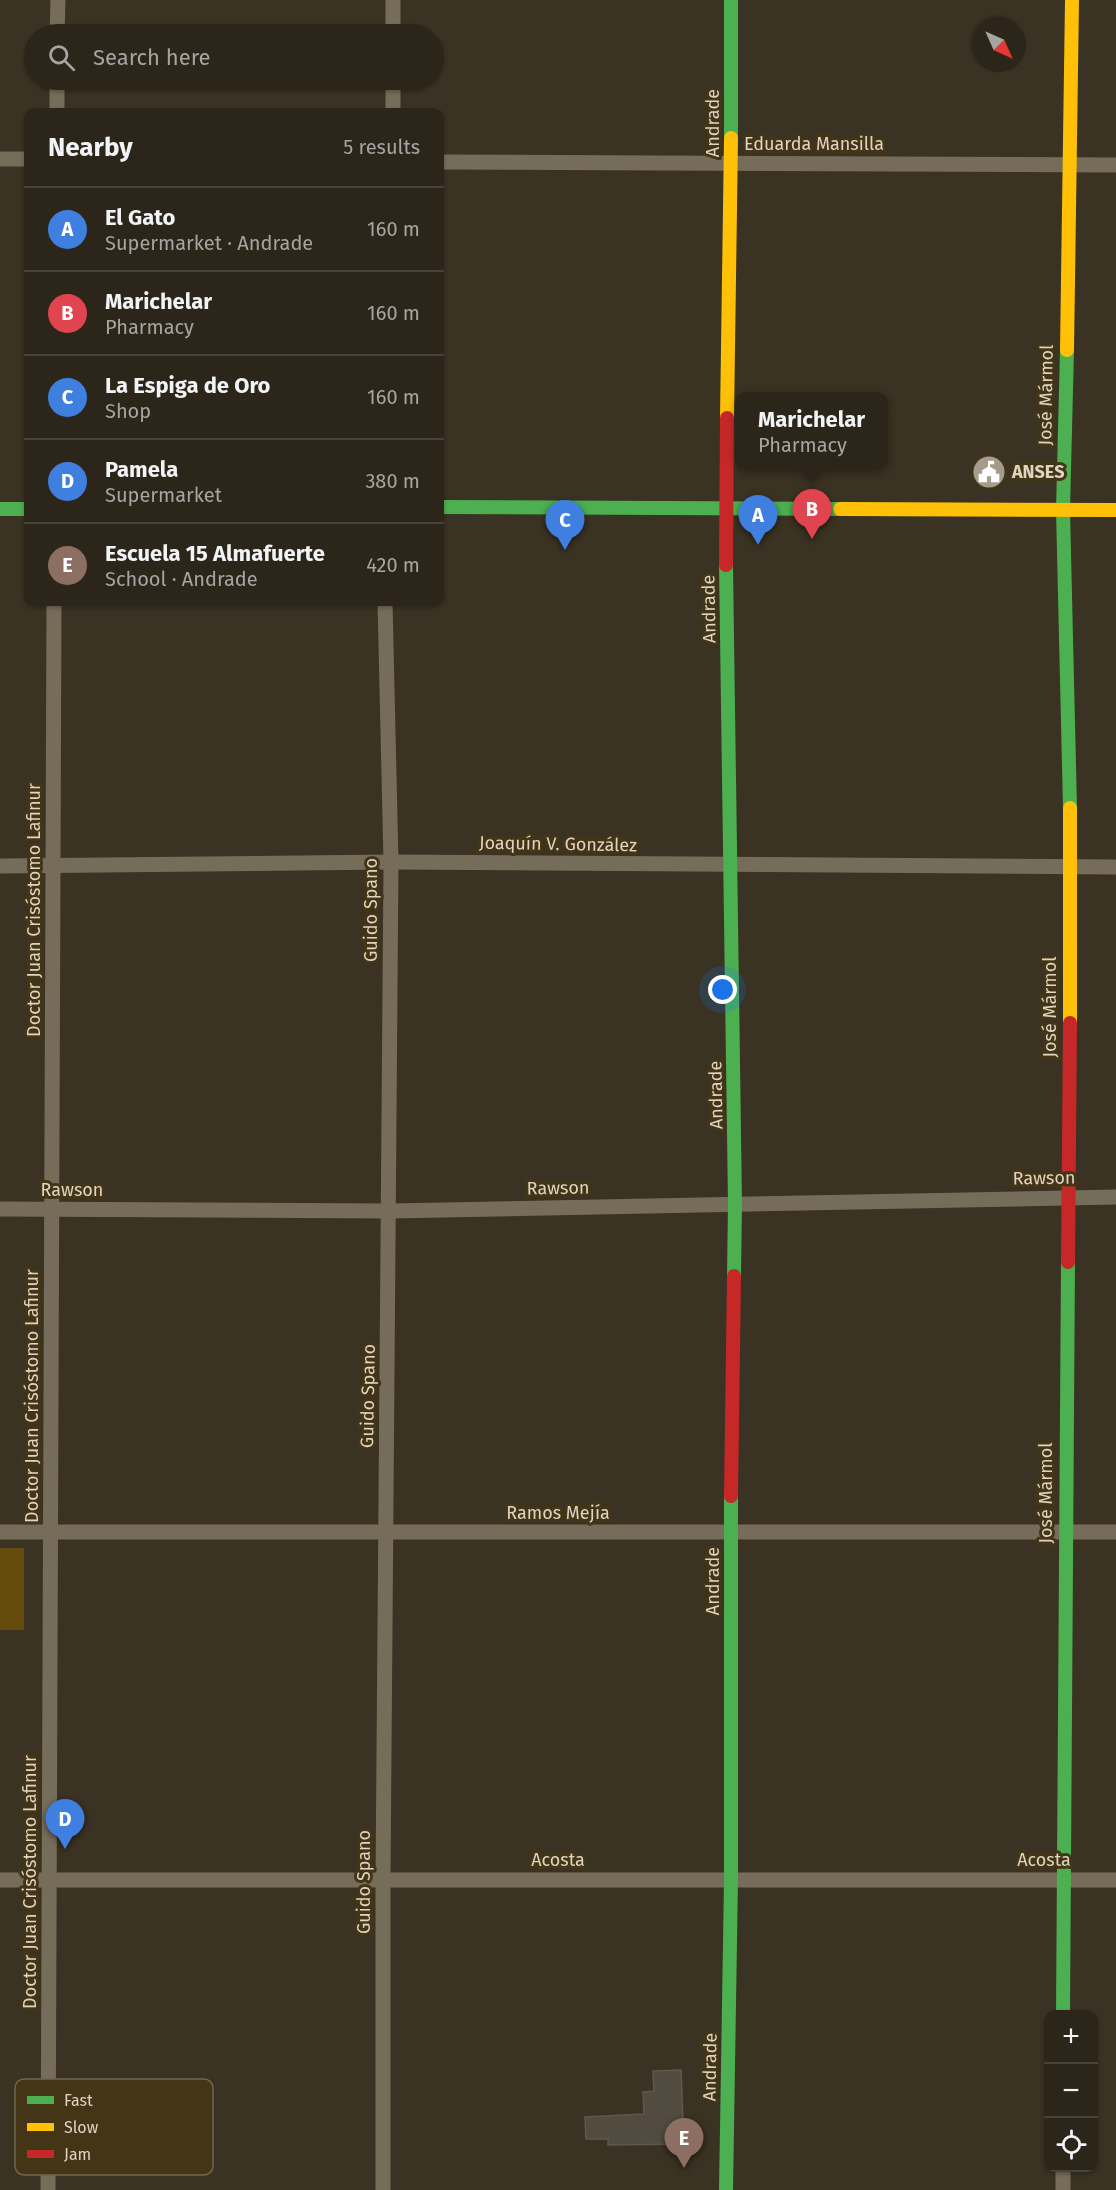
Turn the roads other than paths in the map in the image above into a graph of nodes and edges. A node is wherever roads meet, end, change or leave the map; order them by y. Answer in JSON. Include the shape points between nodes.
{"nodes":[{"id":1,"x":58,"y":0,"type":"edge"},
{"id":2,"x":393,"y":0,"type":"edge"},
{"id":3,"x":731,"y":0,"type":"edge"},
{"id":4,"x":1072,"y":0,"type":"edge"},
{"id":5,"x":57,"y":24,"type":"edge"},
{"id":6,"x":393,"y":24,"type":"edge"},
{"id":7,"x":57,"y":90,"type":"edge"},
{"id":8,"x":393,"y":90,"type":"edge"},
{"id":9,"x":57,"y":108,"type":"edge"},
{"id":10,"x":393,"y":108,"type":"edge"},
{"id":11,"x":0,"y":159,"type":"edge"},
{"id":12,"x":24,"y":159,"type":"edge"},
{"id":13,"x":444,"y":162,"type":"edge"},
{"id":14,"x":731,"y":163,"type":"junction"},
{"id":15,"x":1071,"y":165,"type":"junction"},
{"id":16,"x":1116,"y":165,"type":"edge"},
{"id":17,"x":444,"y":507,"type":"edge"},
{"id":18,"x":725,"y":507,"type":"junction"},
{"id":19,"x":0,"y":509,"type":"edge"},
{"id":20,"x":24,"y":509,"type":"edge"},
{"id":21,"x":1063,"y":510,"type":"junction"},
{"id":22,"x":1116,"y":510,"type":"edge"},
{"id":23,"x":54,"y":606,"type":"edge"},
{"id":24,"x":385,"y":606,"type":"edge"},
{"id":25,"x":391,"y":862,"type":"junction"},
{"id":26,"x":731,"y":865,"type":"junction"},
{"id":27,"x":0,"y":866,"type":"edge"},
{"id":28,"x":1071,"y":866,"type":"junction"},
{"id":29,"x":54,"y":867,"type":"junction"},
{"id":30,"x":1116,"y":867,"type":"edge"},
{"id":31,"x":1068,"y":1197,"type":"junction"},
{"id":32,"x":1116,"y":1197,"type":"edge"},
{"id":33,"x":735,"y":1204,"type":"junction"},
{"id":34,"x":0,"y":1209,"type":"edge"},
{"id":35,"x":53,"y":1210,"type":"junction"},
{"id":36,"x":390,"y":1211,"type":"junction"},
{"id":37,"x":0,"y":1532,"type":"edge"},
{"id":38,"x":51,"y":1532,"type":"junction"},
{"id":39,"x":386,"y":1532,"type":"junction"},
{"id":40,"x":1066,"y":1532,"type":"junction"},
{"id":41,"x":1116,"y":1532,"type":"edge"},
{"id":42,"x":731,"y":1534,"type":"junction"},
{"id":43,"x":0,"y":1880,"type":"edge"},
{"id":44,"x":50,"y":1880,"type":"junction"},
{"id":45,"x":383,"y":1880,"type":"junction"},
{"id":46,"x":731,"y":1880,"type":"junction"},
{"id":47,"x":1063,"y":1880,"type":"junction"},
{"id":48,"x":1116,"y":1880,"type":"edge"},
{"id":49,"x":1063,"y":2010,"type":"edge"},
{"id":50,"x":49,"y":2079,"type":"edge"},
{"id":51,"x":1063,"y":2172,"type":"edge"},
{"id":52,"x":48,"y":2175,"type":"edge"},
{"id":53,"x":48,"y":2190,"type":"edge"},
{"id":54,"x":383,"y":2190,"type":"edge"},
{"id":55,"x":726,"y":2190,"type":"edge"},
{"id":56,"x":1063,"y":2190,"type":"edge"}],
"edges":[{"from":1,"to":5,"type":"street"},
{"from":2,"to":6,"type":"street"},
{"from":3,"to":14,"type":"street","name":"Andrade"},
{"from":4,"to":15,"type":"street","name":"José Mármol"},
{"from":7,"to":9,"type":"street"},
{"from":8,"to":10,"type":"street"},
{"from":11,"to":12,"type":"street"},
{"from":13,"to":14,"type":"street","name":"Eduarda Mansilla"},
{"from":14,"to":15,"type":"street","name":"Eduarda Mansilla"},
{"from":14,"to":18,"type":"street","name":"Andrade"},
{"from":15,"to":16,"type":"street","name":"Eduarda Mansilla"},
{"from":15,"to":21,"type":"street","name":"José Mármol"},
{"from":17,"to":18,"type":"street"},
{"from":18,"to":21,"type":"street"},
{"from":18,"to":26,"type":"street","name":"Andrade"},
{"from":19,"to":20,"type":"street"},
{"from":21,"to":22,"type":"street"},
{"from":21,"to":28,"type":"street","name":"José Mármol"},
{"from":23,"to":29,"type":"street","name":"Doctor Juan Crisóstomo Lafinur"},
{"from":24,"to":25,"type":"street","name":"Guido Spano"},
{"from":25,"to":26,"type":"street","name":"Joaquín V. González"},
{"from":25,"to":29,"type":"street","name":"Joaquín V. González"},
{"from":25,"to":36,"type":"street","name":"Guido Spano"},
{"from":26,"to":28,"type":"street","name":"Joaquín V. González"},
{"from":26,"to":33,"type":"street","name":"Andrade"},
{"from":27,"to":29,"type":"street","name":"Joaquín V. González"},
{"from":28,"to":30,"type":"street","name":"Joaquín V. González"},
{"from":28,"to":31,"type":"street","name":"José Mármol"},
{"from":29,"to":35,"type":"street","name":"Doctor Juan Crisóstomo Lafinur"},
{"from":31,"to":32,"type":"street","name":"Rawson"},
{"from":31,"to":33,"type":"street","name":"Rawson"},
{"from":31,"to":40,"type":"street","name":"José Mármol"},
{"from":33,"to":36,"type":"street","name":"Rawson"},
{"from":33,"to":42,"type":"street","name":"Andrade"},
{"from":34,"to":35,"type":"street","name":"Rawson"},
{"from":35,"to":36,"type":"street","name":"Rawson"},
{"from":35,"to":38,"type":"street","name":"Doctor Juan Crisóstomo Lafinur"},
{"from":36,"to":39,"type":"street","name":"Guido Spano"},
{"from":37,"to":38,"type":"street","name":"Ramos Mejía"},
{"from":38,"to":39,"type":"street","name":"Ramos Mejía"},
{"from":38,"to":44,"type":"street","name":"Doctor Juan Crisóstomo Lafinur"},
{"from":39,"to":42,"type":"street","name":"Ramos Mejía"},
{"from":39,"to":45,"type":"street","name":"Guido Spano"},
{"from":40,"to":41,"type":"street","name":"Ramos Mejía"},
{"from":40,"to":42,"type":"street","name":"Ramos Mejía"},
{"from":40,"to":47,"type":"street","name":"José Mármol"},
{"from":42,"to":46,"type":"street","name":"Andrade"},
{"from":43,"to":44,"type":"street","name":"Acosta"},
{"from":44,"to":45,"type":"street","name":"Acosta"},
{"from":44,"to":50,"type":"street","name":"Doctor Juan Crisóstomo Lafinur"},
{"from":45,"to":46,"type":"street","name":"Acosta"},
{"from":45,"to":54,"type":"street","name":"Guido Spano"},
{"from":46,"to":47,"type":"street","name":"Acosta"},
{"from":46,"to":55,"type":"street","name":"Andrade"},
{"from":47,"to":48,"type":"street","name":"Acosta"},
{"from":47,"to":49,"type":"street","name":"José Mármol"},
{"from":51,"to":56,"type":"street"},
{"from":52,"to":53,"type":"street","name":"Doctor Juan Crisóstomo Lafinur"}]}
